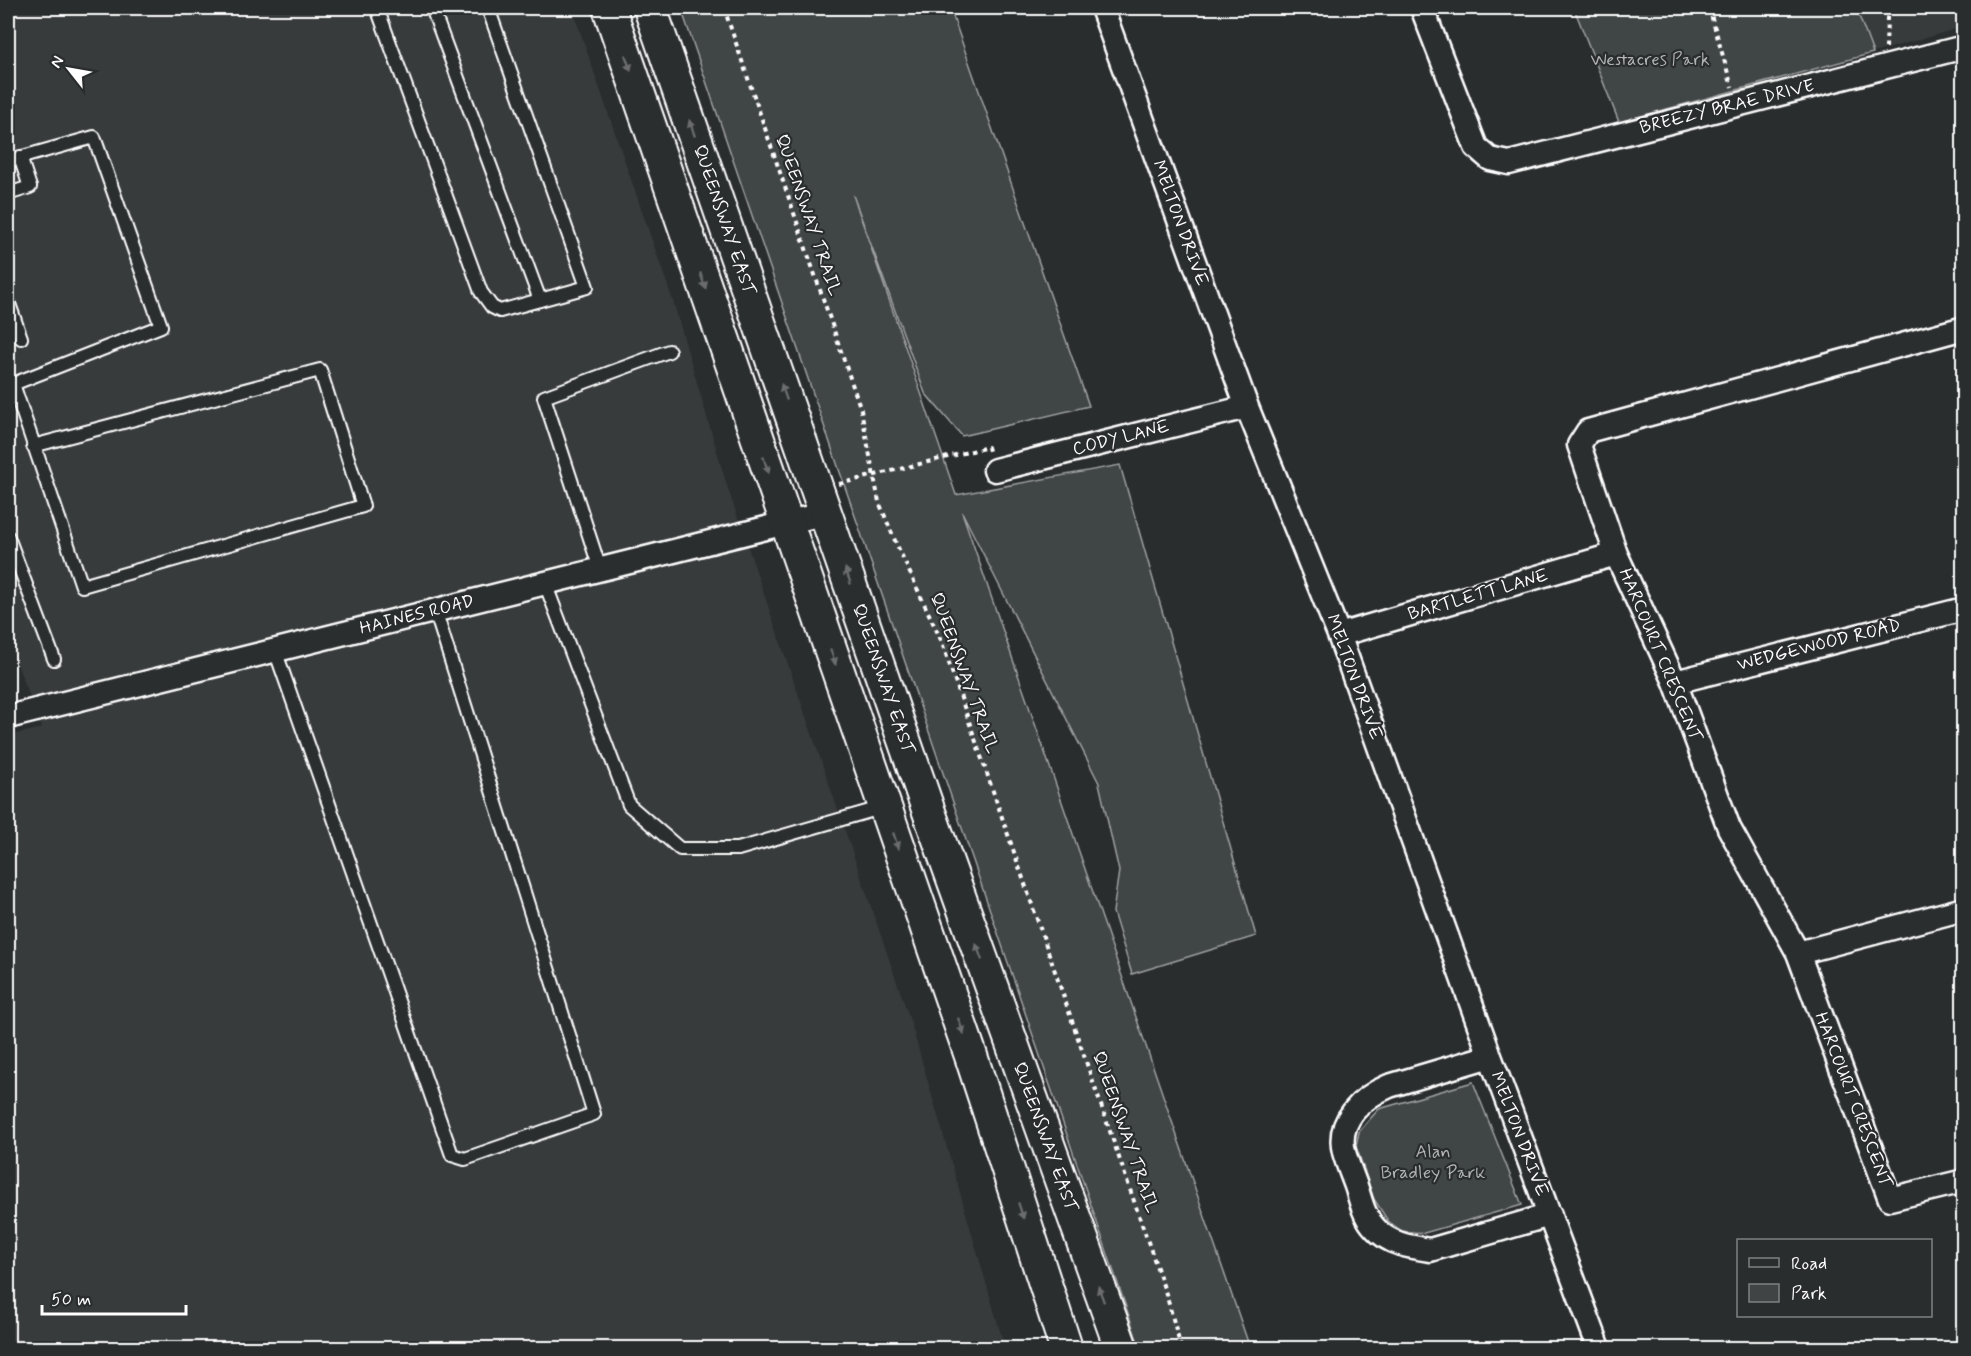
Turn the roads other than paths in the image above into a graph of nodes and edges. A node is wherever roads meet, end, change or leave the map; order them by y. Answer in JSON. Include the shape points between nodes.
{"nodes":[{"id":1,"x":377,"y":8,"type":"edge"},
{"id":2,"x":432,"y":8,"type":"edge"},
{"id":3,"x":488,"y":8,"type":"edge"},
{"id":4,"x":609,"y":8,"type":"edge"},
{"id":5,"x":650,"y":8,"type":"edge"},
{"id":6,"x":1102,"y":8,"type":"edge"},
{"id":7,"x":1422,"y":8,"type":"edge"},
{"id":8,"x":1964,"y":47,"type":"edge"},
{"id":9,"x":20,"y":157,"type":"junction"},
{"id":10,"x":8,"y":161,"type":"edge"},
{"id":11,"x":8,"y":194,"type":"edge"},
{"id":12,"x":540,"y":300,"type":"junction"},
{"id":13,"x":8,"y":301,"type":"edge"},
{"id":14,"x":1964,"y":327,"type":"edge"},
{"id":15,"x":21,"y":338,"type":"dead end"},
{"id":16,"x":669,"y":351,"type":"dead end"},
{"id":17,"x":1247,"y":407,"type":"junction"},
{"id":18,"x":33,"y":446,"type":"junction"},
{"id":19,"x":995,"y":470,"type":"road end"},
{"id":20,"x":828,"y":500,"type":"junction"},
{"id":21,"x":786,"y":522,"type":"junction"},
{"id":22,"x":8,"y":537,"type":"edge"},
{"id":23,"x":1616,"y":554,"type":"junction"},
{"id":24,"x":600,"y":569,"type":"junction"},
{"id":25,"x":545,"y":583,"type":"junction"},
{"id":26,"x":1964,"y":609,"type":"edge"},
{"id":27,"x":435,"y":610,"type":"junction"},
{"id":28,"x":1339,"y":635,"type":"junction"},
{"id":29,"x":275,"y":650,"type":"junction"},
{"id":30,"x":54,"y":659,"type":"dead end"},
{"id":31,"x":1675,"y":682,"type":"junction"},
{"id":32,"x":8,"y":717,"type":"edge"},
{"id":33,"x":884,"y":807,"type":"junction"},
{"id":34,"x":1964,"y":909,"type":"edge"},
{"id":35,"x":1798,"y":953,"type":"junction"},
{"id":36,"x":1490,"y":1056,"type":"junction"},
{"id":37,"x":1964,"y":1181,"type":"edge"},
{"id":38,"x":1550,"y":1215,"type":"junction"},
{"id":39,"x":1066,"y":1348,"type":"edge"},
{"id":40,"x":1121,"y":1348,"type":"edge"},
{"id":41,"x":1599,"y":1348,"type":"edge"}],
"edges":[{"from":1,"to":12,"type":"lane","via":[[481,292],[500,311]]},
{"from":2,"to":12,"type":"lane"},
{"from":3,"to":12,"type":"lane","via":[[587,287]]},
{"from":4,"to":21,"type":"main road","one_way":true},
{"from":20,"to":5,"type":"main road","name":"QUEENSWAY EAST","one_way":true},
{"from":6,"to":17,"type":"street","name":"MELTON DRIVE"},
{"from":7,"to":8,"type":"street","name":"BREEZY BRAE DRIVE","via":[[1476,147],[1490,159],[1509,163]]},
{"from":9,"to":10,"type":"lane"},
{"from":9,"to":11,"type":"lane","via":[[30,188]]},
{"from":9,"to":18,"type":"lane","via":[[94,137],[161,326],[14,384]]},
{"from":13,"to":15,"type":"lane"},
{"from":14,"to":23,"type":"street","name":"HARCOURT CRESCENT","via":[[1588,431],[1579,445]]},
{"from":16,"to":24,"type":"lane","via":[[544,397]]},
{"from":17,"to":19,"type":"street","name":"CODY LANE"},
{"from":17,"to":28,"type":"street","name":"MELTON DRIVE"},
{"from":18,"to":18,"type":"lane","via":[[82,586],[363,506],[320,370]]},
{"from":20,"to":21,"type":"street","name":"HAINES ROAD"},
{"from":40,"to":20,"type":"main road","name":"QUEENSWAY EAST","one_way":true,"via":[[932,820]]},
{"from":21,"to":24,"type":"street","name":"HAINES ROAD"},
{"from":21,"to":33,"type":"main road","one_way":true},
{"from":22,"to":30,"type":"lane"},
{"from":23,"to":28,"type":"street","name":"BARTLETT LANE"},
{"from":23,"to":31,"type":"street","name":"HARCOURT CRESCENT"},
{"from":24,"to":25,"type":"street","name":"HAINES ROAD"},
{"from":25,"to":27,"type":"street","name":"HAINES ROAD"},
{"from":25,"to":33,"type":"lane","via":[[629,806],[680,849],[738,849]]},
{"from":26,"to":31,"type":"street","name":"WEDGEWOOD ROAD"},
{"from":27,"to":29,"type":"street","name":"HAINES ROAD"},
{"from":27,"to":29,"type":"lane","via":[[594,1114],[465,1159],[453,1155]]},
{"from":28,"to":36,"type":"street","name":"MELTON DRIVE"},
{"from":29,"to":32,"type":"street","name":"HAINES ROAD"},
{"from":31,"to":35,"type":"street","name":"HARCOURT CRESCENT","via":[[1729,828]]},
{"from":33,"to":39,"type":"main road","one_way":true,"via":[[972,1056]]},
{"from":34,"to":35,"type":"street"},
{"from":35,"to":37,"type":"street","name":"HARCOURT CRESCENT","via":[[1890,1199]]},
{"from":36,"to":38,"type":"street","name":"MELTON DRIVE"},
{"from":36,"to":38,"type":"street","via":[[1389,1086],[1354,1109],[1342,1133],[1343,1150],[1367,1218],[1391,1240],[1430,1250]]},
{"from":38,"to":41,"type":"street","name":"MELTON DRIVE"}]}
